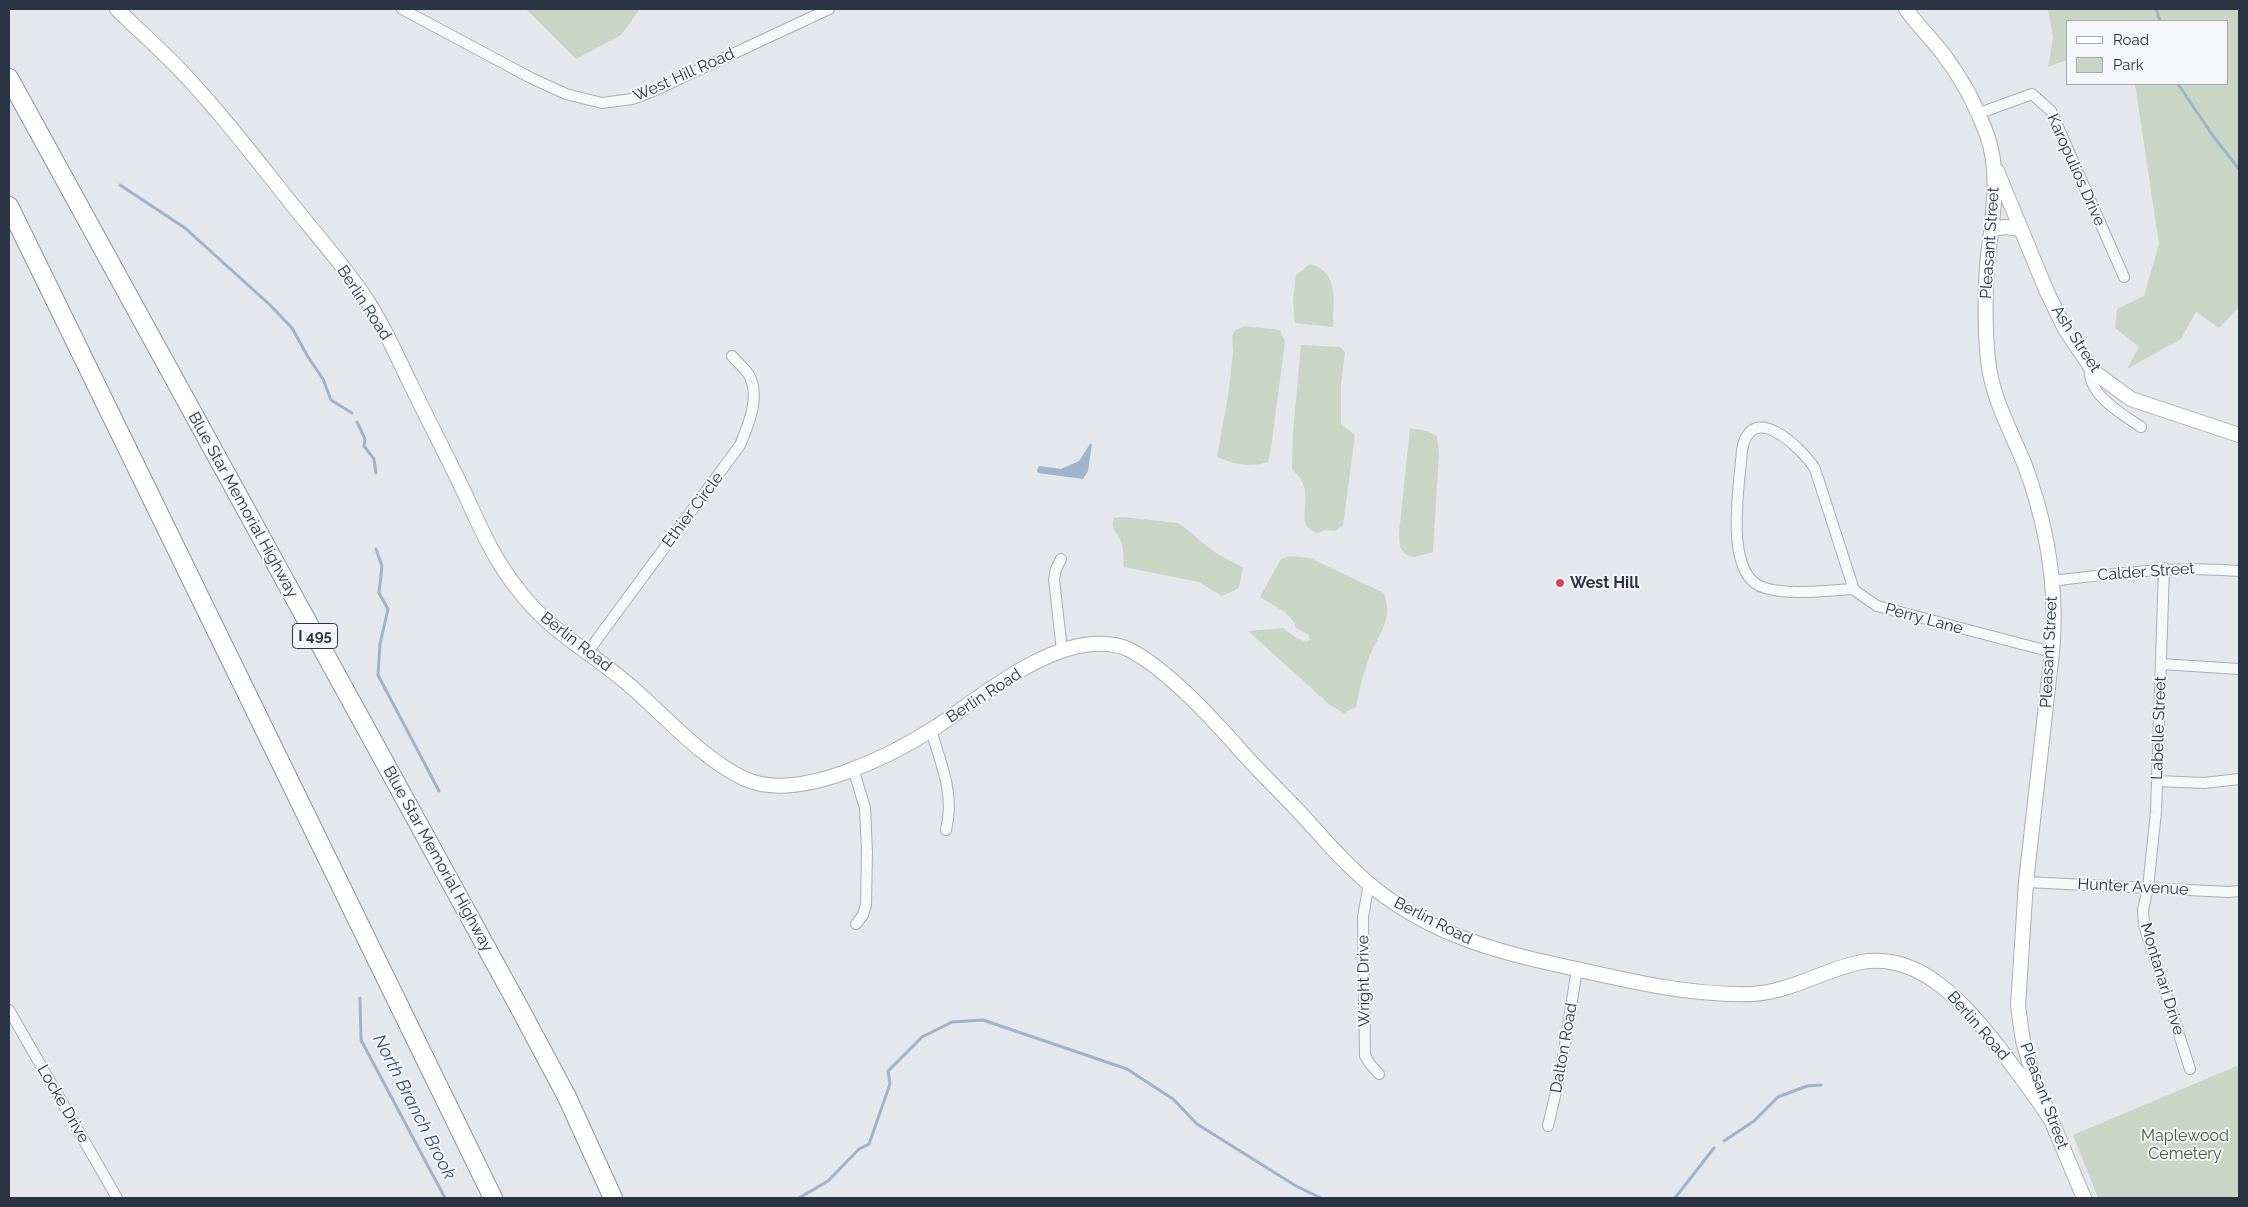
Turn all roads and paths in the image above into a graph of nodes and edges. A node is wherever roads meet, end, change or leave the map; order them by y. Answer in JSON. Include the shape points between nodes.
{"nodes":[{"id":1,"x":117,"y":9,"type":"edge"},
{"id":2,"x":402,"y":9,"type":"edge"},
{"id":3,"x":829,"y":9,"type":"edge"},
{"id":4,"x":1906,"y":9,"type":"edge"},
{"id":5,"x":9,"y":78,"type":"edge"},
{"id":6,"x":1978,"y":114,"type":"junction"},
{"id":7,"x":1993,"y":160,"type":"junction"},
{"id":8,"x":9,"y":206,"type":"edge"},
{"id":9,"x":1992,"y":229,"type":"junction"},
{"id":10,"x":2021,"y":229,"type":"junction"},
{"id":11,"x":2124,"y":277,"type":"dead end"},
{"id":12,"x":732,"y":356,"type":"dead end"},
{"id":13,"x":2090,"y":367,"type":"junction"},
{"id":14,"x":2141,"y":427,"type":"dead end"},
{"id":15,"x":2239,"y":434,"type":"edge"},
{"id":16,"x":1061,"y":559,"type":"dead end"},
{"id":17,"x":2164,"y":568,"type":"junction"},
{"id":18,"x":2239,"y":571,"type":"edge"},
{"id":19,"x":2052,"y":581,"type":"junction"},
{"id":20,"x":1854,"y":589,"type":"junction"},
{"id":21,"x":1062,"y":651,"type":"junction"},
{"id":22,"x":2052,"y":652,"type":"junction"},
{"id":23,"x":587,"y":653,"type":"junction"},
{"id":24,"x":2160,"y":664,"type":"junction"},
{"id":25,"x":2239,"y":670,"type":"edge"},
{"id":26,"x":932,"y":730,"type":"junction"},
{"id":27,"x":853,"y":768,"type":"junction"},
{"id":28,"x":2239,"y":779,"type":"edge"},
{"id":29,"x":2157,"y":781,"type":"junction"},
{"id":30,"x":946,"y":830,"type":"dead end"},
{"id":31,"x":2026,"y":882,"type":"junction"},
{"id":32,"x":1369,"y":883,"type":"junction"},
{"id":33,"x":2148,"y":888,"type":"junction"},
{"id":34,"x":2239,"y":891,"type":"edge"},
{"id":35,"x":856,"y":924,"type":"dead end"},
{"id":36,"x":1577,"y":969,"type":"junction"},
{"id":37,"x":9,"y":1010,"type":"edge"},
{"id":38,"x":2190,"y":1069,"type":"dead end"},
{"id":39,"x":1379,"y":1074,"type":"dead end"},
{"id":40,"x":2049,"y":1117,"type":"junction"},
{"id":41,"x":1548,"y":1126,"type":"dead end"},
{"id":42,"x":117,"y":1198,"type":"edge"},
{"id":43,"x":493,"y":1198,"type":"edge"},
{"id":44,"x":612,"y":1198,"type":"edge"},
{"id":45,"x":2084,"y":1198,"type":"edge"}],
"edges":[{"from":1,"to":23,"type":"street","name":"Berlin Road","via":[[181,71],[233,130],[353,280],[386,334],[498,562],[540,616]]},
{"from":2,"to":3,"type":"street","name":"West Hill Road","via":[[531,78],[566,94],[602,103],[632,99],[651,92]]},
{"from":4,"to":6,"type":"street","name":"Pleasant Street","via":[[1955,71]]},
{"from":5,"to":44,"type":"highway","name":"Blue Star Memorial Highway","number":"I 495","via":[[520,1007],[567,1097]]},
{"from":6,"to":7,"type":"street","name":"Pleasant Street"},
{"from":6,"to":11,"type":"street","name":"Karopulios Drive","via":[[2032,94],[2051,111]]},
{"from":7,"to":9,"type":"street","name":"Pleasant Street"},
{"from":7,"to":10,"type":"street","name":"Ash Street"},
{"from":8,"to":43,"type":"highway"},
{"from":9,"to":10,"type":"street"},
{"from":9,"to":19,"type":"street","name":"Pleasant Street","via":[[1987,267],[1988,362],[1998,404],[2036,499],[2046,534]]},
{"from":10,"to":13,"type":"street","name":"Ash Street","via":[[2058,314]]},
{"from":12,"to":23,"type":"street","name":"Ethier Circle","via":[[749,376],[752,389],[752,408],[740,445]]},
{"from":13,"to":14,"type":"street","via":[[2092,383],[2100,394]]},
{"from":13,"to":15,"type":"street","name":"Ash Street","via":[[2131,399]]},
{"from":16,"to":21,"type":"street","via":[[1054,579]]},
{"from":17,"to":18,"type":"street","name":"Calder Street"},
{"from":17,"to":19,"type":"street","name":"Calder Street"},
{"from":17,"to":24,"type":"street","name":"Labelle Street"},
{"from":19,"to":22,"type":"street","name":"Pleasant Street"},
{"from":20,"to":20,"type":"street","via":[[1815,469],[1796,445],[1773,430],[1758,428],[1750,432],[1742,450],[1736,529],[1738,554],[1745,572],[1763,588],[1802,591]]},
{"from":20,"to":22,"type":"street","name":"Perry Lane","via":[[1877,606]]},
{"from":21,"to":26,"type":"street","name":"Berlin Road","via":[[1017,673]]},
{"from":21,"to":32,"type":"street","name":"Berlin Road","via":[[1085,645],[1112,644],[1136,654],[1163,674],[1201,707],[1322,838]]},
{"from":22,"to":31,"type":"street","name":"Pleasant Street"},
{"from":23,"to":27,"type":"street","name":"Berlin Road","via":[[632,687],[698,746],[750,781],[773,786],[797,785]]},
{"from":24,"to":25,"type":"street"},
{"from":24,"to":29,"type":"street","name":"Labelle Street"},
{"from":26,"to":27,"type":"street","name":"Berlin Road","via":[[897,750]]},
{"from":26,"to":30,"type":"street","via":[[950,799]]},
{"from":27,"to":35,"type":"street","via":[[865,808],[867,845],[866,905]]},
{"from":28,"to":29,"type":"street","via":[[2204,783]]},
{"from":29,"to":33,"type":"street","name":"Labelle Street"},
{"from":31,"to":33,"type":"street","name":"Hunter Avenue"},
{"from":31,"to":40,"type":"street","name":"Pleasant Street","via":[[2018,1006],[2029,1063]]},
{"from":32,"to":36,"type":"street","name":"Berlin Road","via":[[1397,904],[1444,931],[1501,952]]},
{"from":32,"to":39,"type":"street","name":"Wright Drive","via":[[1363,917],[1366,1056]]},
{"from":33,"to":34,"type":"street","name":"Hunter Avenue"},
{"from":33,"to":38,"type":"street","name":"Montanari Drive","via":[[2143,910],[2144,925]]},
{"from":36,"to":40,"type":"street","name":"Berlin Road","via":[[1676,988],[1747,994],[1795,985],[1854,964],[1876,960],[1902,965],[1933,980],[1966,1008]]},
{"from":36,"to":41,"type":"street","name":"Dalton Road","via":[[1561,1070]]},
{"from":37,"to":42,"type":"street","name":"Locke Drive"},
{"from":40,"to":45,"type":"street","name":"Pleasant Street"}]}
